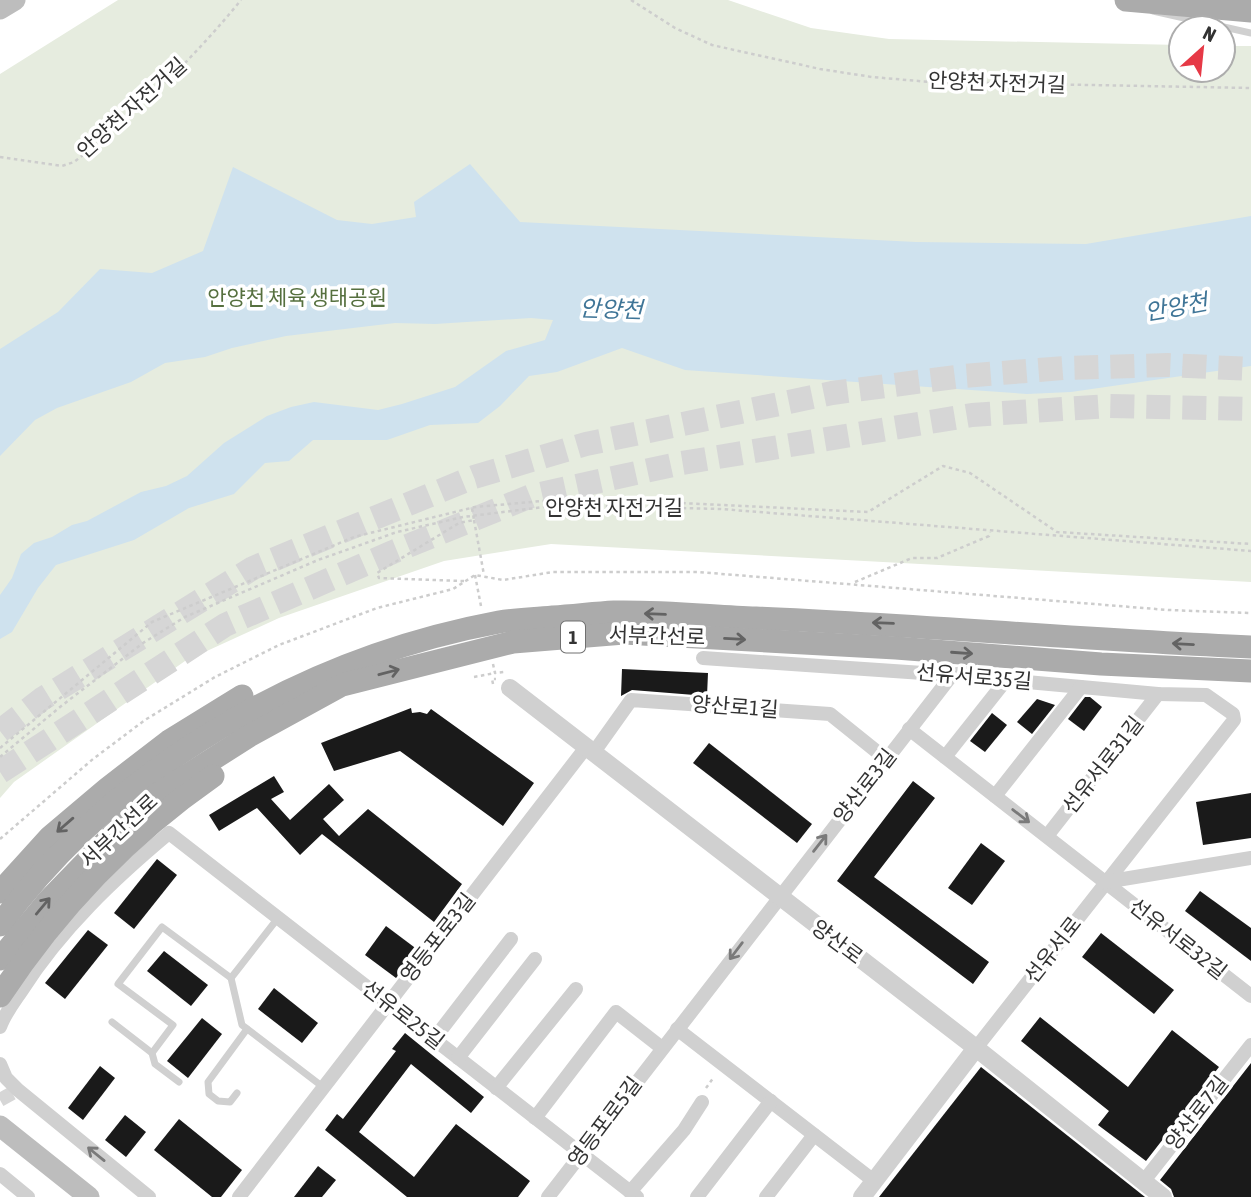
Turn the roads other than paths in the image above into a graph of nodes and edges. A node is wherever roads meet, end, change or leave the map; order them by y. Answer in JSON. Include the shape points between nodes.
{"nodes":[{"id":1,"x":15,"y":0,"type":"edge"},
{"id":2,"x":1125,"y":0,"type":"edge"},
{"id":3,"x":0,"y":9,"type":"edge"},
{"id":4,"x":1251,"y":12,"type":"edge"},
{"id":5,"x":1251,"y":33,"type":"edge"},
{"id":6,"x":1251,"y":647,"type":"edge"},
{"id":7,"x":703,"y":658,"type":"dead end"},
{"id":8,"x":1251,"y":671,"type":"edge"},
{"id":9,"x":952,"y":675,"type":"junction"},
{"id":10,"x":337,"y":678,"type":"junction"},
{"id":11,"x":1006,"y":680,"type":"junction"},
{"id":12,"x":1081,"y":687,"type":"junction"},
{"id":13,"x":510,"y":688,"type":"dead end"},
{"id":14,"x":1158,"y":694,"type":"junction"},
{"id":15,"x":1234,"y":720,"type":"joint"},
{"id":16,"x":909,"y":729,"type":"junction"},
{"id":17,"x":590,"y":749,"type":"junction"},
{"id":18,"x":945,"y":757,"type":"junction"},
{"id":19,"x":886,"y":759,"type":"junction"},
{"id":20,"x":995,"y":796,"type":"junction"},
{"id":21,"x":1047,"y":836,"type":"junction"},
{"id":22,"x":1251,"y":858,"type":"edge"},
{"id":23,"x":1105,"y":882,"type":"junction"},
{"id":24,"x":0,"y":892,"type":"edge"},
{"id":25,"x":778,"y":897,"type":"junction"},
{"id":26,"x":278,"y":918,"type":"junction"},
{"id":27,"x":0,"y":925,"type":"edge"},
{"id":28,"x":511,"y":939,"type":"dead end"},
{"id":29,"x":535,"y":958,"type":"dead end"},
{"id":30,"x":0,"y":959,"type":"edge"},
{"id":31,"x":231,"y":978,"type":"junction"},
{"id":32,"x":576,"y":989,"type":"dead end"},
{"id":33,"x":0,"y":996,"type":"edge"},
{"id":34,"x":1251,"y":996,"type":"edge"},
{"id":35,"x":388,"y":1003,"type":"junction"},
{"id":36,"x":113,"y":1022,"type":"dead end"},
{"id":37,"x":0,"y":1027,"type":"edge"},
{"id":38,"x":247,"y":1029,"type":"junction"},
{"id":39,"x":677,"y":1029,"type":"junction"},
{"id":40,"x":434,"y":1039,"type":"junction"},
{"id":41,"x":1251,"y":1045,"type":"edge"},
{"id":42,"x":662,"y":1048,"type":"junction"},
{"id":43,"x":976,"y":1048,"type":"junction"},
{"id":44,"x":152,"y":1053,"type":"junction"},
{"id":45,"x":458,"y":1058,"type":"junction"},
{"id":46,"x":0,"y":1064,"type":"edge"},
{"id":47,"x":179,"y":1082,"type":"dead end"},
{"id":48,"x":323,"y":1087,"type":"junction"},
{"id":49,"x":496,"y":1088,"type":"junction"},
{"id":50,"x":237,"y":1093,"type":"dead end"},
{"id":51,"x":771,"y":1101,"type":"junction"},
{"id":52,"x":702,"y":1102,"type":"road end"},
{"id":53,"x":535,"y":1118,"type":"junction"},
{"id":54,"x":0,"y":1126,"type":"edge"},
{"id":55,"x":814,"y":1135,"type":"junction"},
{"id":56,"x":581,"y":1154,"type":"junction"},
{"id":57,"x":0,"y":1174,"type":"edge"},
{"id":58,"x":874,"y":1181,"type":"junction"},
{"id":59,"x":1143,"y":1182,"type":"junction"},
{"id":60,"x":633,"y":1194,"type":"edge"},
{"id":61,"x":28,"y":1197,"type":"edge"},
{"id":62,"x":89,"y":1197,"type":"edge"},
{"id":63,"x":149,"y":1197,"type":"edge"},
{"id":64,"x":239,"y":1197,"type":"edge"},
{"id":65,"x":548,"y":1197,"type":"edge"},
{"id":66,"x":697,"y":1197,"type":"edge"},
{"id":67,"x":766,"y":1197,"type":"edge"},
{"id":68,"x":862,"y":1197,"type":"edge"},
{"id":69,"x":1163,"y":1197,"type":"edge"}],
"edges":[{"from":1,"to":3,"type":"main road"},
{"from":2,"to":4,"type":"main road"},
{"from":2,"to":5,"type":"lane","via":[[1164,16]]},
{"from":6,"to":10,"type":"main road","name":"서부간선로","number":"1","one_way":true,"via":[[615,612],[501,622],[420,642]]},
{"from":7,"to":9,"type":"street","name":"선유서로35길"},
{"from":10,"to":8,"type":"main road","name":"서부간선로","number":"1","one_way":true,"via":[[513,642],[624,633]]},
{"from":9,"to":11,"type":"street","name":"선유서로35길"},
{"from":9,"to":16,"type":"street","name":"양산로3길"},
{"from":10,"to":24,"type":"main road","one_way":true,"via":[[317,670],[268,684],[207,716],[50,837]]},
{"from":10,"to":27,"type":"main road","name":"서부간선로","number":"1","via":[[234,717],[142,780],[48,866]]},
{"from":30,"to":10,"type":"main road","name":"서부간선로","number":"1","one_way":true,"via":[[48,901],[158,794]]},
{"from":10,"to":33,"type":"main road","via":[[305,721],[191,791],[118,853],[49,927]]},
{"from":11,"to":12,"type":"street","name":"선유서로35길"},
{"from":11,"to":18,"type":"street"},
{"from":12,"to":14,"type":"street","name":"선유서로35길"},
{"from":12,"to":20,"type":"street"},
{"from":13,"to":17,"type":"street","name":"양산로"},
{"from":14,"to":15,"type":"street","name":"선유서로35길","via":[[1206,695]]},
{"from":14,"to":21,"type":"street","name":"선유서로31길"},
{"from":15,"to":23,"type":"street","name":"선유서로"},
{"from":16,"to":18,"type":"street"},
{"from":16,"to":19,"type":"street","name":"양산로3길"},
{"from":17,"to":19,"type":"street","name":"양산로1길","via":[[631,700],[830,714]]},
{"from":17,"to":25,"type":"street","name":"양산로"},
{"from":17,"to":35,"type":"street","name":"영등포로3길"},
{"from":18,"to":20,"type":"street"},
{"from":25,"to":19,"type":"street","name":"양산로3길","one_way":true},
{"from":20,"to":21,"type":"street","one_way":true},
{"from":21,"to":23,"type":"street"},
{"from":22,"to":23,"type":"street"},
{"from":23,"to":34,"type":"street","name":"선유서로32길"},
{"from":23,"to":43,"type":"street","name":"선유서로"},
{"from":25,"to":39,"type":"street","name":"영등포로5길","one_way":true},
{"from":25,"to":43,"type":"street","name":"양산로"},
{"from":26,"to":31,"type":"lane"},
{"from":26,"to":35,"type":"street","name":"선유로25길"},
{"from":26,"to":37,"type":"street","name":"선유로25길","via":[[169,833],[115,879],[69,928],[31,975]]},
{"from":28,"to":40,"type":"street"},
{"from":29,"to":45,"type":"street"},
{"from":31,"to":38,"type":"lane","via":[[242,1025]]},
{"from":31,"to":44,"type":"lane","via":[[162,927],[118,984],[173,1025]]},
{"from":32,"to":49,"type":"street"},
{"from":35,"to":40,"type":"street","name":"선유로25길"},
{"from":35,"to":48,"type":"street","name":"영등포로3길"},
{"from":36,"to":44,"type":"lane"},
{"from":38,"to":48,"type":"lane"},
{"from":38,"to":50,"type":"lane","via":[[208,1082],[209,1094],[218,1101],[229,1102]]},
{"from":39,"to":42,"type":"street","name":"영등포로5길"},
{"from":39,"to":51,"type":"street"},
{"from":40,"to":45,"type":"street","name":"선유로25길"},
{"from":41,"to":59,"type":"street","name":"양산로7길"},
{"from":42,"to":53,"type":"street","via":[[616,1012]]},
{"from":42,"to":56,"type":"street","name":"영등포로5길"},
{"from":43,"to":58,"type":"street","name":"선유서로"},
{"from":43,"to":59,"type":"street","name":"양산로"},
{"from":44,"to":47,"type":"lane","via":[[155,1064]]},
{"from":45,"to":49,"type":"street","name":"선유로25길"},
{"from":63,"to":46,"type":"street","one_way":true,"via":[[18,1090]]},
{"from":48,"to":64,"type":"street","name":"영등포로3길"},
{"from":49,"to":53,"type":"street","name":"선유로25길"},
{"from":51,"to":55,"type":"street"},
{"from":51,"to":66,"type":"street"},
{"from":52,"to":60,"type":"street"},
{"from":53,"to":56,"type":"street","name":"선유로25길"},
{"from":54,"to":62,"type":"main road"},
{"from":55,"to":58,"type":"street"},
{"from":55,"to":67,"type":"street"},
{"from":56,"to":60,"type":"street","name":"선유로25길"},
{"from":56,"to":65,"type":"street","name":"영등포로5길"},
{"from":57,"to":61,"type":"street"},
{"from":58,"to":68,"type":"street","name":"선유서로"},
{"from":59,"to":69,"type":"street","name":"양산로"}]}
